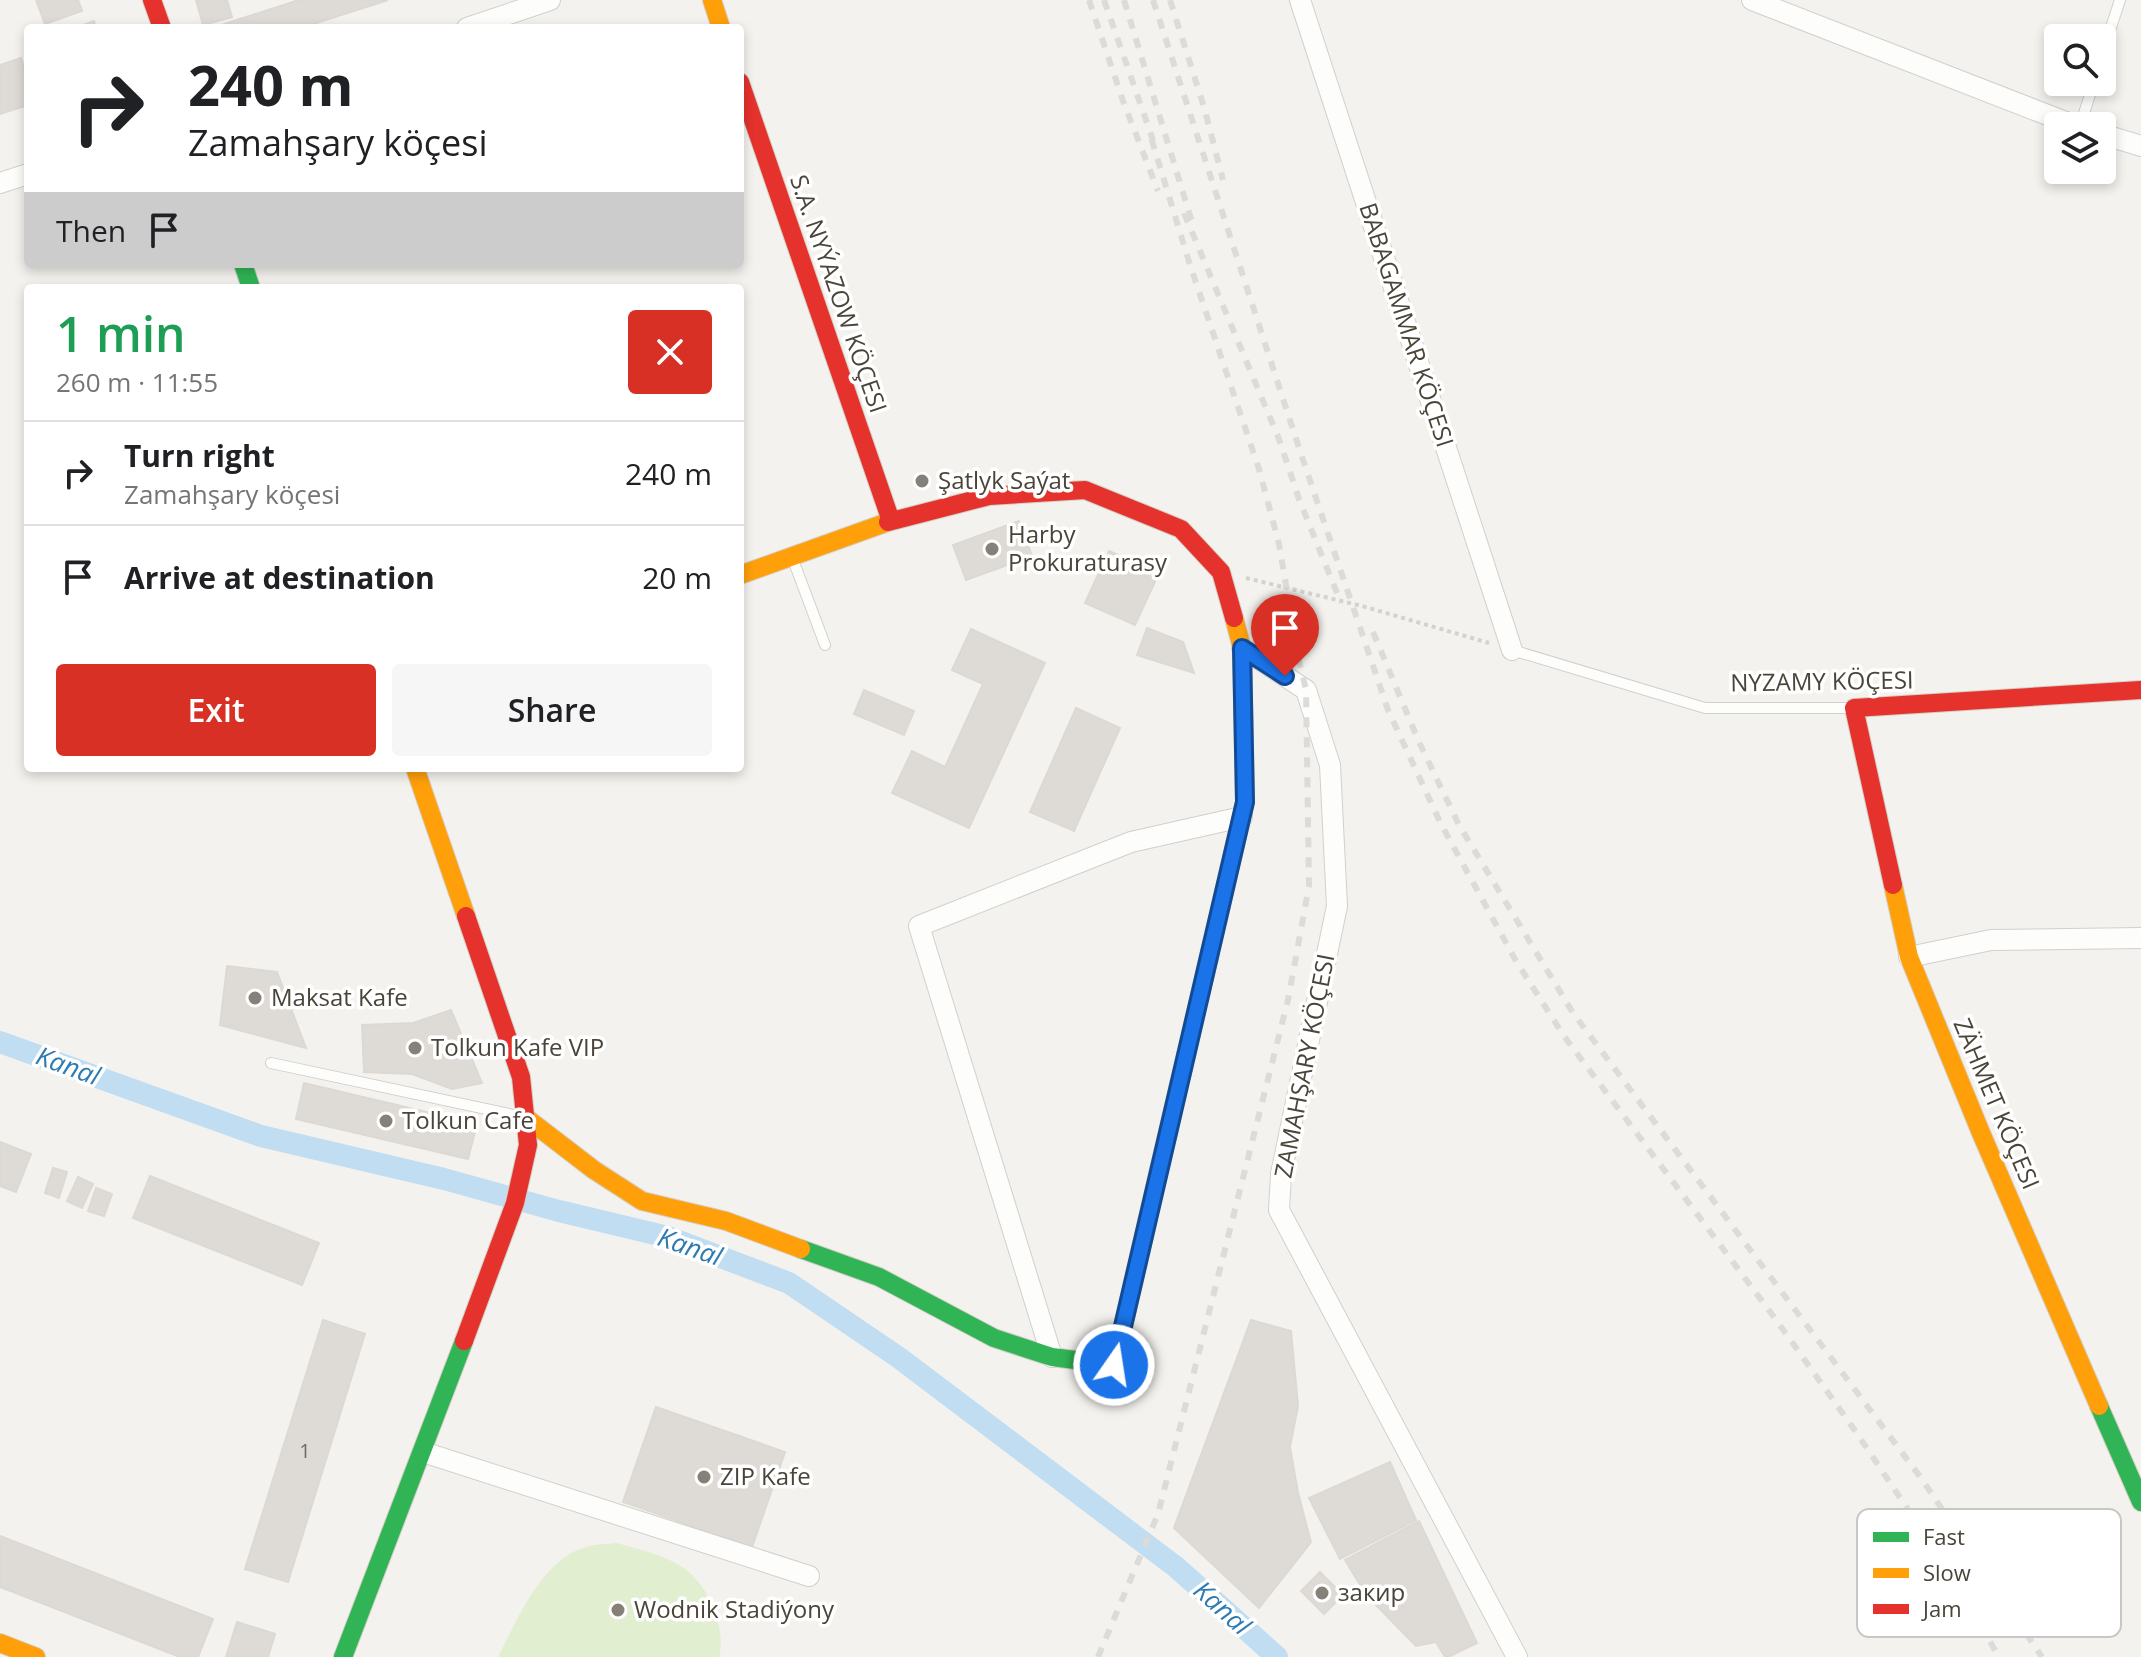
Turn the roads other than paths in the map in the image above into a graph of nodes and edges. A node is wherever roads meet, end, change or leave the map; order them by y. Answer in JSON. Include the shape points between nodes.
{"nodes":[{"id":1,"x":152,"y":0,"type":"edge"},
{"id":2,"x":550,"y":0,"type":"edge"},
{"id":3,"x":712,"y":0,"type":"edge"},
{"id":4,"x":1300,"y":0,"type":"edge"},
{"id":5,"x":1752,"y":0,"type":"edge"},
{"id":6,"x":2120,"y":0,"type":"edge"},
{"id":7,"x":161,"y":24,"type":"edge"},
{"id":8,"x":479,"y":24,"type":"edge"},
{"id":9,"x":720,"y":24,"type":"edge"},
{"id":10,"x":2112,"y":24,"type":"edge"},
{"id":11,"x":744,"y":94,"type":"edge"},
{"id":12,"x":2044,"y":113,"type":"edge"},
{"id":13,"x":2116,"y":138,"type":"edge"},
{"id":14,"x":2141,"y":146,"type":"edge"},
{"id":15,"x":24,"y":175,"type":"edge"},
{"id":16,"x":0,"y":183,"type":"edge"},
{"id":17,"x":891,"y":521,"type":"junction"},
{"id":18,"x":792,"y":556,"type":"junction"},
{"id":19,"x":744,"y":574,"type":"edge"},
{"id":20,"x":825,"y":645,"type":"dead end"},
{"id":21,"x":1242,"y":648,"type":"junction"},
{"id":22,"x":1512,"y":650,"type":"joint"},
{"id":23,"x":2141,"y":690,"type":"edge"},
{"id":24,"x":1854,"y":708,"type":"junction"},
{"id":25,"x":416,"y":772,"type":"edge"},
{"id":26,"x":1242,"y":817,"type":"junction"},
{"id":27,"x":2141,"y":938,"type":"edge"},
{"id":28,"x":1909,"y":957,"type":"junction"},
{"id":29,"x":271,"y":1063,"type":"dead end"},
{"id":30,"x":525,"y":1117,"type":"junction"},
{"id":31,"x":1052,"y":1357,"type":"junction"},
{"id":32,"x":423,"y":1452,"type":"junction"},
{"id":33,"x":2141,"y":1502,"type":"edge"},
{"id":34,"x":809,"y":1576,"type":"dead end"},
{"id":35,"x":0,"y":1643,"type":"edge"},
{"id":36,"x":36,"y":1657,"type":"edge"},
{"id":37,"x":343,"y":1657,"type":"edge"},
{"id":38,"x":1517,"y":1657,"type":"edge"}],
"edges":[{"from":1,"to":7,"type":"street"},
{"from":2,"to":8,"type":"street"},
{"from":3,"to":9,"type":"street"},
{"from":4,"to":22,"type":"street","name":"BABAGAMMAR KÖÇESI"},
{"from":5,"to":12,"type":"street"},
{"from":6,"to":10,"type":"lane"},
{"from":11,"to":17,"type":"street","name":"S.A. NYÝAZOW KÖÇESI"},
{"from":13,"to":14,"type":"street"},
{"from":15,"to":16,"type":"street"},
{"from":17,"to":18,"type":"street"},
{"from":17,"to":21,"type":"street","via":[[989,496],[1085,490],[1181,529],[1221,572]]},
{"from":18,"to":19,"type":"street"},
{"from":18,"to":20,"type":"lane"},
{"from":21,"to":26,"type":"street"},
{"from":21,"to":38,"type":"street","name":"ZAMAHŞARY KÖÇESI","via":[[1306,690],[1330,765],[1337,906],[1281,1174],[1279,1210]]},
{"from":22,"to":24,"type":"lane","name":"NYZAMY KÖÇESI","via":[[1705,708]]},
{"from":23,"to":24,"type":"street","name":"NYZAMY KÖÇESI"},
{"from":24,"to":28,"type":"street","name":"ZÄHMET KÖÇESI"},
{"from":25,"to":30,"type":"street","via":[[521,1077]]},
{"from":26,"to":31,"type":"street","via":[[1114,1365]]},
{"from":26,"to":31,"type":"street","via":[[1131,842],[919,926]]},
{"from":27,"to":28,"type":"street","via":[[1991,940]]},
{"from":28,"to":33,"type":"street","name":"ZÄHMET KÖÇESI"},
{"from":29,"to":30,"type":"lane"},
{"from":30,"to":31,"type":"street","via":[[642,1201],[726,1221],[879,1277],[994,1338]]},
{"from":30,"to":32,"type":"street","via":[[528,1145],[515,1203]]},
{"from":32,"to":34,"type":"street"},
{"from":32,"to":37,"type":"street"},
{"from":35,"to":36,"type":"street"}]}
